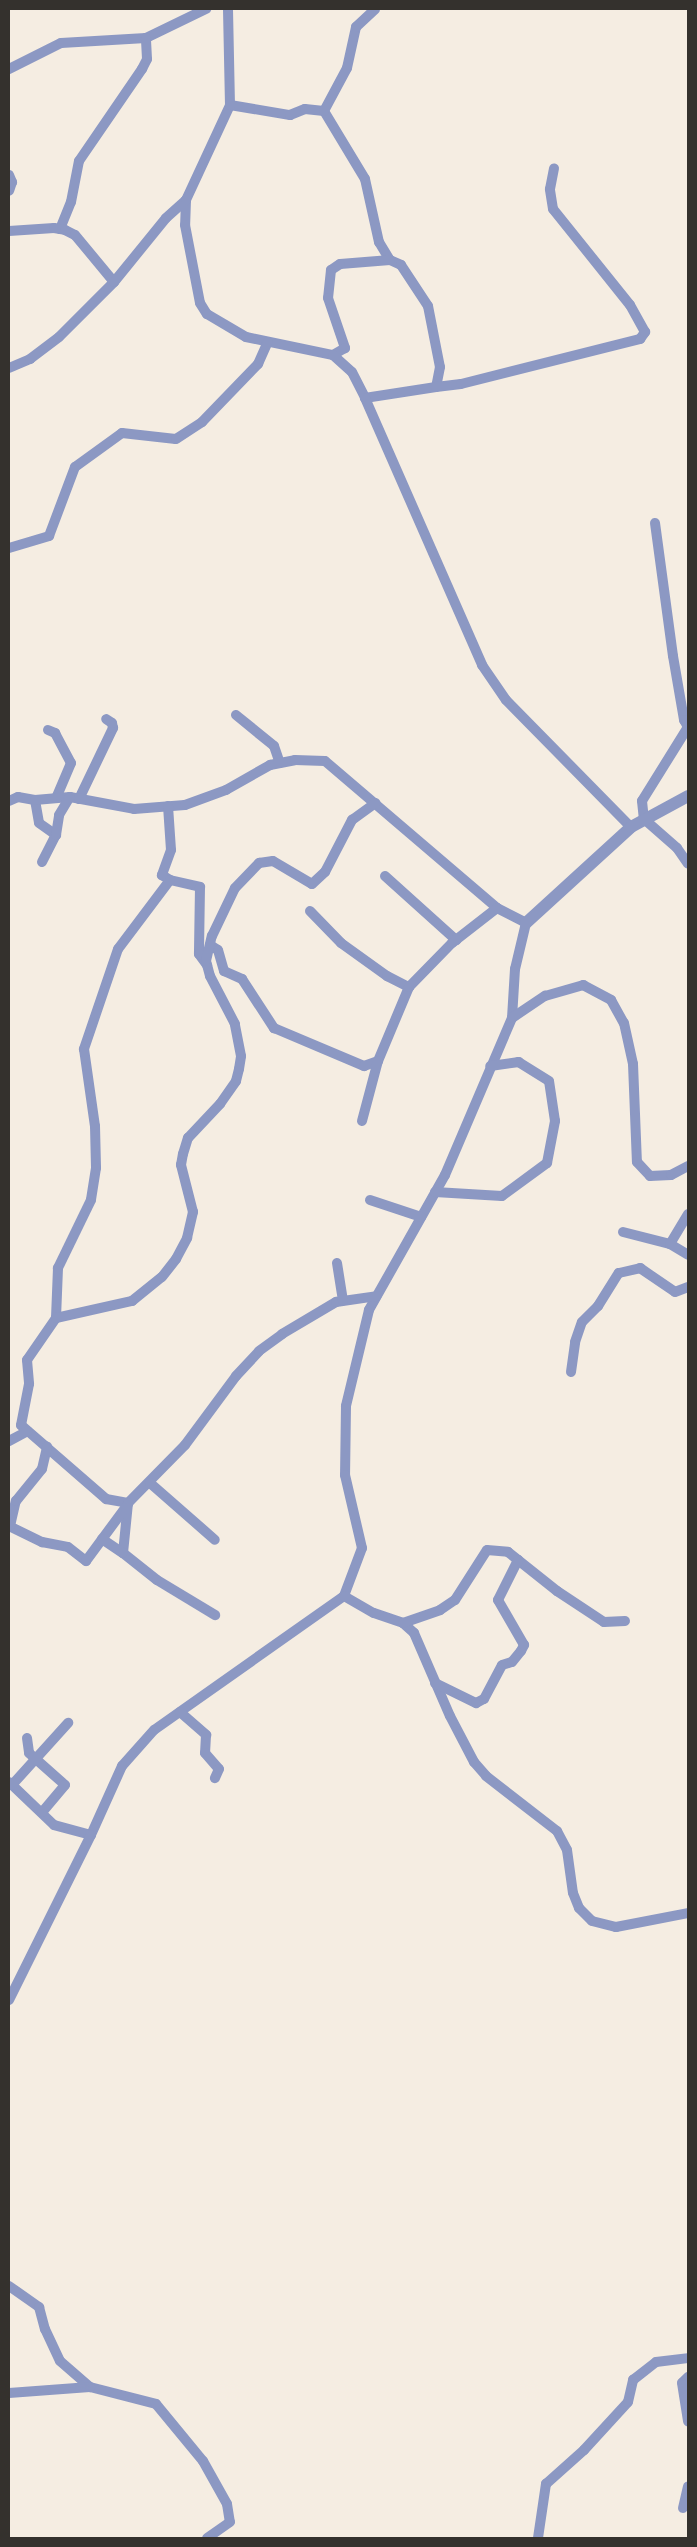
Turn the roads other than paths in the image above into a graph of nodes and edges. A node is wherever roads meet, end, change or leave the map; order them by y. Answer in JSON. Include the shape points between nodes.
{"nodes":[{"id":1,"x":206,"y":9,"type":"edge"},
{"id":2,"x":228,"y":9,"type":"edge"},
{"id":3,"x":375,"y":9,"type":"edge"},
{"id":4,"x":146,"y":38,"type":"junction"},
{"id":5,"x":9,"y":68,"type":"edge"},
{"id":6,"x":230,"y":105,"type":"junction"},
{"id":7,"x":324,"y":111,"type":"junction"},
{"id":8,"x":554,"y":168,"type":"dead end"},
{"id":9,"x":9,"y":175,"type":"edge"},
{"id":10,"x":9,"y":192,"type":"edge"},
{"id":11,"x":186,"y":200,"type":"junction"},
{"id":12,"x":60,"y":229,"type":"junction"},
{"id":13,"x":9,"y":231,"type":"edge"},
{"id":14,"x":390,"y":260,"type":"junction"},
{"id":15,"x":114,"y":282,"type":"junction"},
{"id":16,"x":268,"y":342,"type":"junction"},
{"id":17,"x":333,"y":355,"type":"junction"},
{"id":18,"x":9,"y":368,"type":"edge"},
{"id":19,"x":436,"y":386,"type":"junction"},
{"id":20,"x":365,"y":398,"type":"junction"},
{"id":21,"x":655,"y":522,"type":"dead end"},
{"id":22,"x":9,"y":548,"type":"edge"},
{"id":23,"x":236,"y":714,"type":"dead end"},
{"id":24,"x":106,"y":719,"type":"dead end"},
{"id":25,"x":688,"y":727,"type":"edge"},
{"id":26,"x":48,"y":730,"type":"dead end"},
{"id":27,"x":280,"y":763,"type":"junction"},
{"id":28,"x":688,"y":796,"type":"edge"},
{"id":29,"x":56,"y":798,"type":"junction"},
{"id":30,"x":74,"y":798,"type":"junction"},
{"id":31,"x":35,"y":800,"type":"junction"},
{"id":32,"x":9,"y":801,"type":"edge"},
{"id":33,"x":374,"y":804,"type":"junction"},
{"id":34,"x":168,"y":806,"type":"junction"},
{"id":35,"x":644,"y":819,"type":"junction"},
{"id":36,"x":631,"y":827,"type":"junction"},
{"id":37,"x":56,"y":835,"type":"junction"},
{"id":38,"x":42,"y":862,"type":"dead end"},
{"id":39,"x":688,"y":864,"type":"edge"},
{"id":40,"x":384,"y":876,"type":"dead end"},
{"id":41,"x":170,"y":880,"type":"junction"},
{"id":42,"x":497,"y":908,"type":"junction"},
{"id":43,"x":310,"y":911,"type":"dead end"},
{"id":44,"x":526,"y":923,"type":"junction"},
{"id":45,"x":456,"y":940,"type":"junction"},
{"id":46,"x":210,"y":945,"type":"junction"},
{"id":47,"x":207,"y":965,"type":"junction"},
{"id":48,"x":409,"y":987,"type":"junction"},
{"id":49,"x":512,"y":1018,"type":"junction"},
{"id":50,"x":378,"y":1061,"type":"junction"},
{"id":51,"x":490,"y":1066,"type":"junction"},
{"id":52,"x":362,"y":1122,"type":"dead end"},
{"id":53,"x":688,"y":1166,"type":"edge"},
{"id":54,"x":435,"y":1192,"type":"junction"},
{"id":55,"x":370,"y":1200,"type":"dead end"},
{"id":56,"x":688,"y":1214,"type":"edge"},
{"id":57,"x":421,"y":1217,"type":"junction"},
{"id":58,"x":623,"y":1232,"type":"dead end"},
{"id":59,"x":670,"y":1244,"type":"junction"},
{"id":60,"x":688,"y":1255,"type":"edge"},
{"id":61,"x":337,"y":1263,"type":"dead end"},
{"id":62,"x":688,"y":1287,"type":"edge"},
{"id":63,"x":377,"y":1296,"type":"junction"},
{"id":64,"x":344,"y":1301,"type":"junction"},
{"id":65,"x":56,"y":1318,"type":"junction"},
{"id":66,"x":571,"y":1372,"type":"dead end"},
{"id":67,"x":28,"y":1431,"type":"junction"},
{"id":68,"x":9,"y":1441,"type":"edge"},
{"id":69,"x":47,"y":1447,"type":"junction"},
{"id":70,"x":150,"y":1483,"type":"junction"},
{"id":71,"x":128,"y":1504,"type":"junction"},
{"id":72,"x":9,"y":1526,"type":"edge"},
{"id":73,"x":102,"y":1539,"type":"junction"},
{"id":74,"x":215,"y":1540,"type":"dead end"},
{"id":75,"x":123,"y":1554,"type":"junction"},
{"id":76,"x":518,"y":1560,"type":"junction"},
{"id":77,"x":344,"y":1596,"type":"junction"},
{"id":78,"x":215,"y":1615,"type":"dead end"},
{"id":79,"x":625,"y":1621,"type":"dead end"},
{"id":80,"x":403,"y":1623,"type":"junction"},
{"id":81,"x":435,"y":1683,"type":"junction"},
{"id":82,"x":180,"y":1712,"type":"junction"},
{"id":83,"x":68,"y":1723,"type":"dead end"},
{"id":84,"x":27,"y":1738,"type":"dead end"},
{"id":85,"x":36,"y":1759,"type":"junction"},
{"id":86,"x":215,"y":1778,"type":"dead end"},
{"id":87,"x":10,"y":1784,"type":"edge"},
{"id":88,"x":42,"y":1812,"type":"junction"},
{"id":89,"x":91,"y":1835,"type":"junction"},
{"id":90,"x":688,"y":1913,"type":"edge"},
{"id":91,"x":9,"y":2000,"type":"edge"},
{"id":92,"x":9,"y":2286,"type":"edge"},
{"id":93,"x":688,"y":2358,"type":"edge"},
{"id":94,"x":688,"y":2377,"type":"edge"},
{"id":95,"x":90,"y":2387,"type":"junction"},
{"id":96,"x":9,"y":2393,"type":"edge"},
{"id":97,"x":688,"y":2422,"type":"edge"},
{"id":98,"x":688,"y":2487,"type":"edge"},
{"id":99,"x":683,"y":2508,"type":"dead end"},
{"id":100,"x":207,"y":2538,"type":"edge"},
{"id":101,"x":538,"y":2538,"type":"edge"}],
"edges":[{"from":1,"to":4,"type":"street"},
{"from":2,"to":6,"type":"street"},
{"from":3,"to":7,"type":"street","via":[[356,27],[347,68]]},
{"from":4,"to":5,"type":"street","via":[[61,43]]},
{"from":4,"to":12,"type":"street","via":[[147,59],[142,69],[79,161],[71,202]]},
{"from":6,"to":7,"type":"street","via":[[290,115],[305,109]]},
{"from":6,"to":11,"type":"street"},
{"from":7,"to":14,"type":"street","via":[[366,178],[379,242]]},
{"from":8,"to":19,"type":"street","via":[[550,189],[552,209],[630,305],[645,332],[640,339],[461,384]]},
{"from":9,"to":10,"type":"street","via":[[12,182]]},
{"from":11,"to":15,"type":"street","via":[[166,218]]},
{"from":11,"to":16,"type":"street","via":[[185,225],[200,302],[207,314],[246,337]]},
{"from":12,"to":13,"type":"street"},
{"from":12,"to":15,"type":"street","via":[[75,236]]},
{"from":14,"to":17,"type":"street","via":[[340,264],[331,270],[328,298],[345,348]]},
{"from":14,"to":19,"type":"street","via":[[401,265],[428,306],[440,367]]},
{"from":15,"to":18,"type":"street","via":[[59,337],[30,359]]},
{"from":16,"to":17,"type":"street"},
{"from":16,"to":22,"type":"street","via":[[258,364],[202,422],[176,439],[122,433],[75,467],[50,536]]},
{"from":17,"to":20,"type":"street","via":[[352,372]]},
{"from":19,"to":20,"type":"street"},
{"from":20,"to":36,"type":"street","via":[[482,665],[506,700]]},
{"from":21,"to":25,"type":"street","via":[[673,656]]},
{"from":23,"to":27,"type":"street","via":[[274,746]]},
{"from":24,"to":30,"type":"street","via":[[113,728]]},
{"from":25,"to":35,"type":"street","via":[[642,800]]},
{"from":26,"to":29,"type":"street","via":[[55,733],[71,763]]},
{"from":27,"to":33,"type":"street","via":[[325,762]]},
{"from":27,"to":34,"type":"street","via":[[270,765],[226,790],[185,805]]},
{"from":28,"to":35,"type":"street"},
{"from":29,"to":30,"type":"street"},
{"from":29,"to":31,"type":"street"},
{"from":30,"to":34,"type":"street","via":[[134,809]]},
{"from":30,"to":37,"type":"street","via":[[59,815]]},
{"from":31,"to":32,"type":"street","via":[[18,798]]},
{"from":31,"to":37,"type":"street","via":[[39,823]]},
{"from":33,"to":42,"type":"street"},
{"from":33,"to":46,"type":"street","via":[[352,820],[325,872],[312,884],[273,861],[258,864],[247,873],[225,906]]},
{"from":34,"to":41,"type":"street","via":[[171,850],[162,875]]},
{"from":35,"to":36,"type":"street"},
{"from":35,"to":39,"type":"street","via":[[678,848]]},
{"from":36,"to":44,"type":"street"},
{"from":37,"to":38,"type":"street"},
{"from":40,"to":45,"type":"street"},
{"from":41,"to":47,"type":"street","via":[[200,887],[199,954]]},
{"from":41,"to":65,"type":"street","via":[[118,949],[84,1049],[95,1126],[96,1168],[91,1200],[58,1268]]},
{"from":42,"to":44,"type":"street"},
{"from":42,"to":45,"type":"street"},
{"from":43,"to":48,"type":"street","via":[[341,943],[387,976]]},
{"from":44,"to":49,"type":"street","via":[[515,969]]},
{"from":45,"to":48,"type":"street"},
{"from":46,"to":47,"type":"street"},
{"from":46,"to":50,"type":"street","via":[[218,950],[224,971],[242,979],[274,1028],[364,1066]]},
{"from":47,"to":65,"type":"street","via":[[235,1024],[241,1056],[236,1081],[188,1138],[183,1154],[180,1165],[193,1212],[187,1238],[162,1277],[132,1302]]},
{"from":48,"to":50,"type":"street"},
{"from":49,"to":51,"type":"street"},
{"from":49,"to":53,"type":"street","via":[[545,996],[583,985],[611,1000],[624,1023],[633,1064],[637,1162],[650,1176],[671,1175]]},
{"from":50,"to":52,"type":"street"},
{"from":51,"to":54,"type":"street"},
{"from":51,"to":54,"type":"street","via":[[519,1062],[550,1081],[555,1121],[547,1164],[502,1196]]},
{"from":54,"to":57,"type":"street"},
{"from":55,"to":57,"type":"street"},
{"from":56,"to":59,"type":"street"},
{"from":57,"to":63,"type":"street"},
{"from":58,"to":59,"type":"street"},
{"from":59,"to":60,"type":"street"},
{"from":61,"to":64,"type":"street"},
{"from":62,"to":66,"type":"street","via":[[675,1292],[640,1268],[619,1273],[598,1306],[582,1322],[574,1342]]},
{"from":63,"to":64,"type":"street"},
{"from":63,"to":77,"type":"street","via":[[369,1310],[346,1406],[345,1475],[362,1548]]},
{"from":64,"to":70,"type":"street","via":[[282,1334],[259,1351],[236,1376],[185,1445]]},
{"from":65,"to":67,"type":"street","via":[[27,1360],[29,1384],[21,1425]]},
{"from":67,"to":68,"type":"street"},
{"from":67,"to":69,"type":"street"},
{"from":69,"to":71,"type":"street","via":[[106,1498]]},
{"from":69,"to":72,"type":"street","via":[[42,1469],[16,1501]]},
{"from":70,"to":71,"type":"street"},
{"from":70,"to":74,"type":"street"},
{"from":71,"to":73,"type":"street"},
{"from":71,"to":75,"type":"street"},
{"from":72,"to":73,"type":"street","via":[[42,1542],[68,1547],[86,1561]]},
{"from":73,"to":75,"type":"street"},
{"from":75,"to":78,"type":"street","via":[[157,1580]]},
{"from":76,"to":79,"type":"street","via":[[604,1622]]},
{"from":76,"to":80,"type":"street","via":[[508,1552],[487,1550],[455,1600],[440,1610]]},
{"from":76,"to":81,"type":"street","via":[[498,1600],[524,1645],[521,1651],[512,1662],[502,1665],[484,1699],[476,1703]]},
{"from":77,"to":80,"type":"street","via":[[374,1613]]},
{"from":77,"to":82,"type":"street"},
{"from":80,"to":81,"type":"street","via":[[414,1632]]},
{"from":81,"to":90,"type":"street","via":[[465,1747],[486,1776],[557,1831],[567,1850],[573,1893],[579,1908],[592,1920],[616,1927]]},
{"from":82,"to":86,"type":"street","via":[[206,1735],[205,1753],[219,1769]]},
{"from":82,"to":89,"type":"street","via":[[154,1730],[122,1766]]},
{"from":83,"to":85,"type":"street"},
{"from":84,"to":85,"type":"street","via":[[29,1753]]},
{"from":85,"to":87,"type":"street"},
{"from":85,"to":88,"type":"street","via":[[65,1785]]},
{"from":87,"to":88,"type":"street"},
{"from":88,"to":89,"type":"street","via":[[54,1825]]},
{"from":89,"to":91,"type":"street"},
{"from":92,"to":95,"type":"street","via":[[39,2307],[60,2361]]},
{"from":93,"to":101,"type":"street","via":[[656,2362],[633,2380],[628,2402],[584,2450],[546,2484]]},
{"from":94,"to":97,"type":"street","via":[[682,2383]]},
{"from":95,"to":96,"type":"street"},
{"from":95,"to":100,"type":"street","via":[[156,2404],[203,2461],[227,2504],[230,2522]]},
{"from":98,"to":99,"type":"street"}]}
